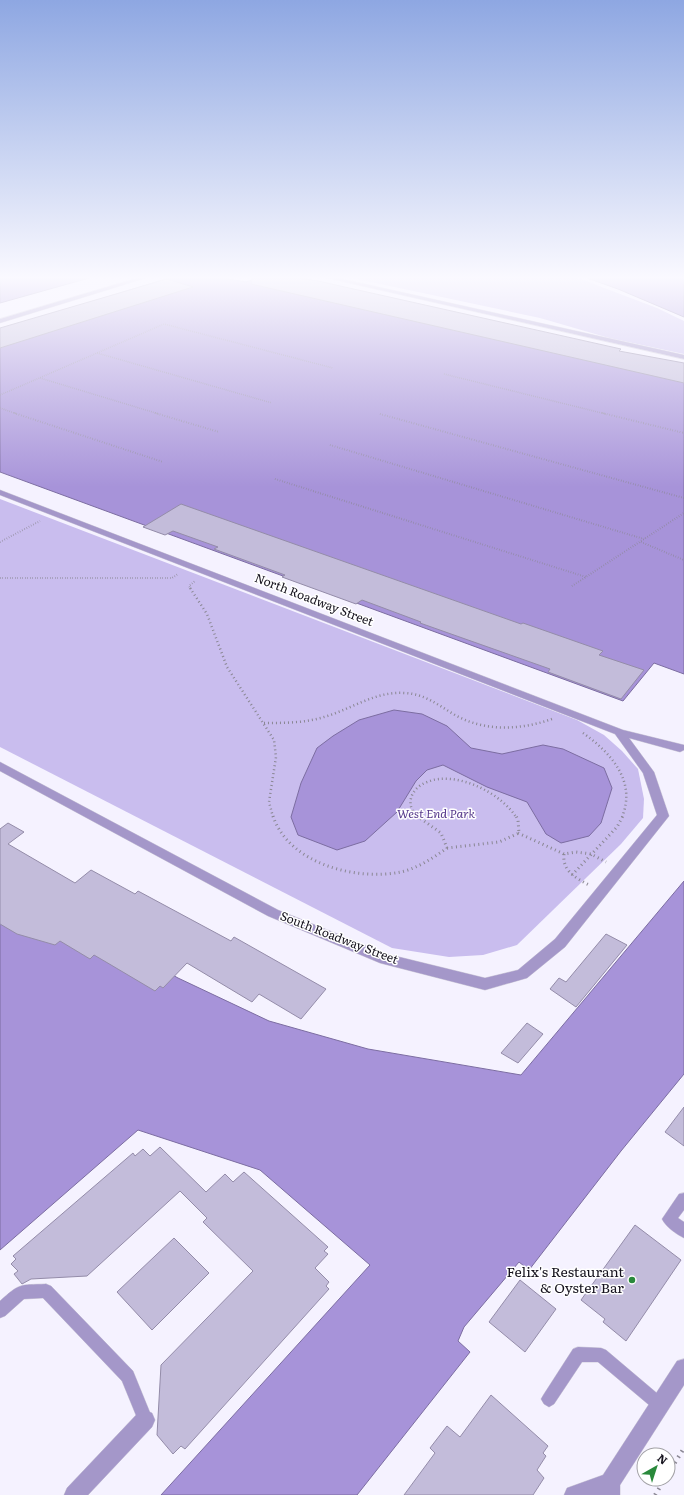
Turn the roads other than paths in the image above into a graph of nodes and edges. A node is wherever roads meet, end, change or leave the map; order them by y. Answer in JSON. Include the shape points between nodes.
{"nodes":[{"id":1,"x":643,"y":348,"type":"edge"},
{"id":2,"x":684,"y":357,"type":"edge"},
{"id":3,"x":0,"y":492,"type":"edge"},
{"id":4,"x":619,"y":732,"type":"junction"},
{"id":5,"x":680,"y":748,"type":"dead end"},
{"id":6,"x":0,"y":766,"type":"edge"},
{"id":7,"x":684,"y":1199,"type":"edge"},
{"id":8,"x":684,"y":1231,"type":"edge"},
{"id":9,"x":0,"y":1311,"type":"edge"},
{"id":10,"x":684,"y":1368,"type":"edge"},
{"id":11,"x":549,"y":1399,"type":"dead end"},
{"id":12,"x":660,"y":1405,"type":"junction"},
{"id":13,"x":145,"y":1420,"type":"joint"},
{"id":14,"x":610,"y":1489,"type":"edge"},
{"id":15,"x":74,"y":1495,"type":"edge"},
{"id":16,"x":574,"y":1495,"type":"edge"}],
"edges":[{"from":1,"to":2,"type":"street"},
{"from":3,"to":4,"type":"street","name":"North Roadway Street"},
{"from":4,"to":5,"type":"street","name":"North Roadway Street"},
{"from":4,"to":6,"type":"street","name":"South Roadway Street","via":[[648,772],[663,816],[560,943],[522,974],[485,984],[385,959],[273,913]]},
{"from":7,"to":8,"type":"lane","via":[[669,1219]]},
{"from":9,"to":13,"type":"lane","via":[[21,1292],[46,1291],[128,1376]]},
{"from":10,"to":12,"type":"street"},
{"from":11,"to":12,"type":"lane","via":[[578,1354],[600,1355]]},
{"from":12,"to":14,"type":"street"},
{"from":13,"to":15,"type":"street"},
{"from":14,"to":16,"type":"street"}]}
